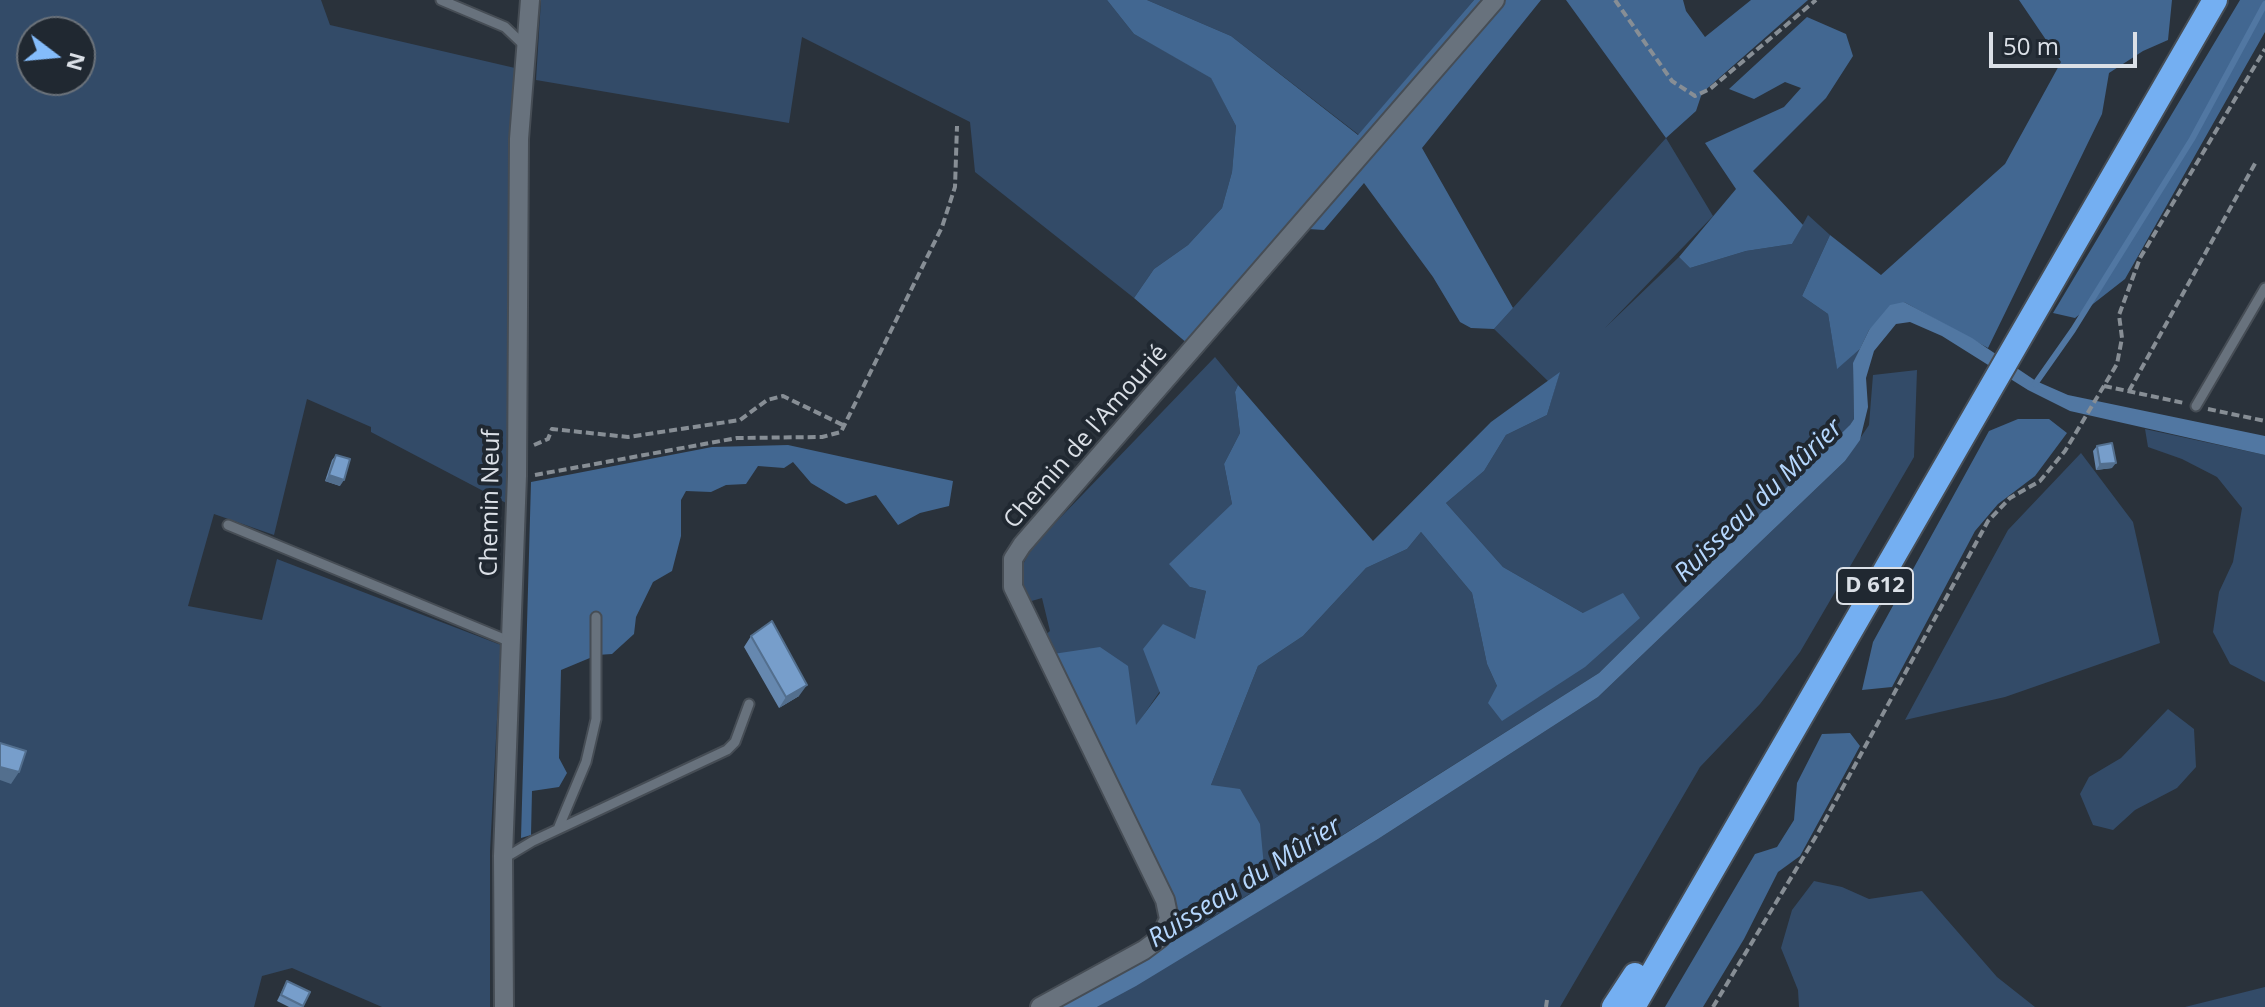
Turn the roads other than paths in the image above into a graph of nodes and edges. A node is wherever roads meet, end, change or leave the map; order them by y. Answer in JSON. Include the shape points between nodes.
{"nodes":[{"id":1,"x":441,"y":0,"type":"edge"},
{"id":2,"x":530,"y":0,"type":"edge"},
{"id":3,"x":1495,"y":0,"type":"edge"},
{"id":4,"x":2215,"y":0,"type":"edge"},
{"id":5,"x":526,"y":47,"type":"junction"},
{"id":6,"x":2265,"y":288,"type":"edge"},
{"id":7,"x":2196,"y":406,"type":"dead end"},
{"id":8,"x":228,"y":525,"type":"dead end"},
{"id":9,"x":596,"y":617,"type":"dead end"},
{"id":10,"x":511,"y":642,"type":"junction"},
{"id":11,"x":749,"y":704,"type":"dead end"},
{"id":12,"x":1735,"y":827,"type":"junction"},
{"id":13,"x":558,"y":829,"type":"junction"},
{"id":14,"x":503,"y":859,"type":"junction"},
{"id":15,"x":504,"y":1007,"type":"edge"},
{"id":16,"x":1040,"y":1007,"type":"edge"},
{"id":17,"x":1614,"y":1007,"type":"edge"},
{"id":18,"x":1634,"y":1007,"type":"edge"}],
"edges":[{"from":1,"to":5,"type":"lane","via":[[505,27]]},
{"from":2,"to":5,"type":"street","name":"Chemin Neuf"},
{"from":3,"to":16,"type":"street","name":"Chemin de l'Amourié","via":[[1013,559],[1013,587],[1165,900],[1169,919],[1160,938],[1144,950]]},
{"from":4,"to":12,"type":"highway","number":"D 612"},
{"from":5,"to":10,"type":"street","name":"Chemin Neuf","via":[[519,139]]},
{"from":6,"to":7,"type":"lane"},
{"from":8,"to":10,"type":"lane"},
{"from":9,"to":13,"type":"lane","via":[[596,719],[586,762]]},
{"from":10,"to":14,"type":"street","name":"Chemin Neuf"},
{"from":11,"to":13,"type":"lane","via":[[727,750]]},
{"from":12,"to":17,"type":"highway","number":"D 612"},
{"from":12,"to":18,"type":"highway","number":"D 612"},
{"from":13,"to":14,"type":"lane"},
{"from":14,"to":15,"type":"street","name":"Chemin Neuf"}]}
